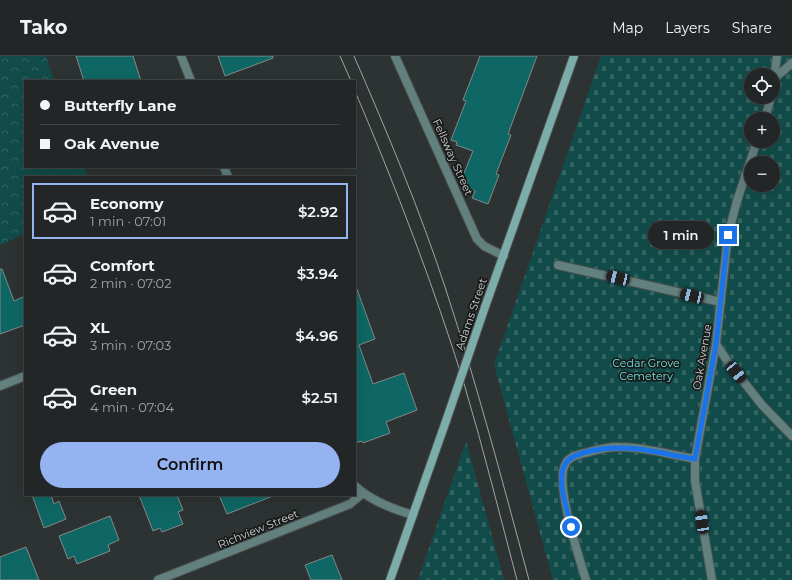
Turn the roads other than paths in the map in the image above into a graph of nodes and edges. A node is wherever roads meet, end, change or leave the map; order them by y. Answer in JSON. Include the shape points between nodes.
{"nodes":[{"id":1,"x":181,"y":56,"type":"edge"},
{"id":2,"x":395,"y":56,"type":"edge"},
{"id":3,"x":574,"y":56,"type":"edge"},
{"id":4,"x":777,"y":56,"type":"edge"},
{"id":5,"x":792,"y":63,"type":"edge"},
{"id":6,"x":776,"y":68,"type":"edge"},
{"id":7,"x":780,"y":74,"type":"edge"},
{"id":8,"x":191,"y":80,"type":"edge"},
{"id":9,"x":755,"y":148,"type":"edge"},
{"id":10,"x":504,"y":256,"type":"junction"},
{"id":11,"x":558,"y":265,"type":"dead end"},
{"id":12,"x":721,"y":302,"type":"junction"},
{"id":13,"x":716,"y":344,"type":"junction"},
{"id":14,"x":24,"y":376,"type":"edge"},
{"id":15,"x":0,"y":386,"type":"edge"},
{"id":16,"x":792,"y":436,"type":"edge"},
{"id":17,"x":695,"y":459,"type":"junction"},
{"id":18,"x":356,"y":487,"type":"edge"},
{"id":19,"x":363,"y":493,"type":"junction"},
{"id":20,"x":413,"y":515,"type":"junction"},
{"id":21,"x":158,"y":580,"type":"edge"},
{"id":22,"x":390,"y":580,"type":"edge"},
{"id":23,"x":586,"y":580,"type":"edge"},
{"id":24,"x":712,"y":580,"type":"edge"}],
"edges":[{"from":1,"to":8,"type":"street"},
{"from":2,"to":10,"type":"street","name":"Fellsway Street","via":[[477,239],[484,246]]},
{"from":3,"to":10,"type":"main road","name":"Adams Street"},
{"from":4,"to":6,"type":"street"},
{"from":5,"to":7,"type":"street"},
{"from":9,"to":12,"type":"street","name":"Oak Avenue","via":[[728,235]]},
{"from":10,"to":20,"type":"main road","name":"Adams Street","bridge":true},
{"from":11,"to":12,"type":"street"},
{"from":12,"to":13,"type":"street","name":"Oak Avenue"},
{"from":13,"to":16,"type":"street","via":[[770,414]]},
{"from":13,"to":17,"type":"street","name":"Oak Avenue"},
{"from":14,"to":15,"type":"street"},
{"from":17,"to":23,"type":"street","via":[[621,446],[578,455],[565,463],[563,486],[576,548]]},
{"from":17,"to":24,"type":"street","name":"Oak Avenue","via":[[695,481]]},
{"from":18,"to":19,"type":"street"},
{"from":19,"to":20,"type":"street","via":[[382,504]]},
{"from":19,"to":21,"type":"street","name":"Richview Street","via":[[350,504]]},
{"from":20,"to":22,"type":"main road","name":"Adams Street"}]}
